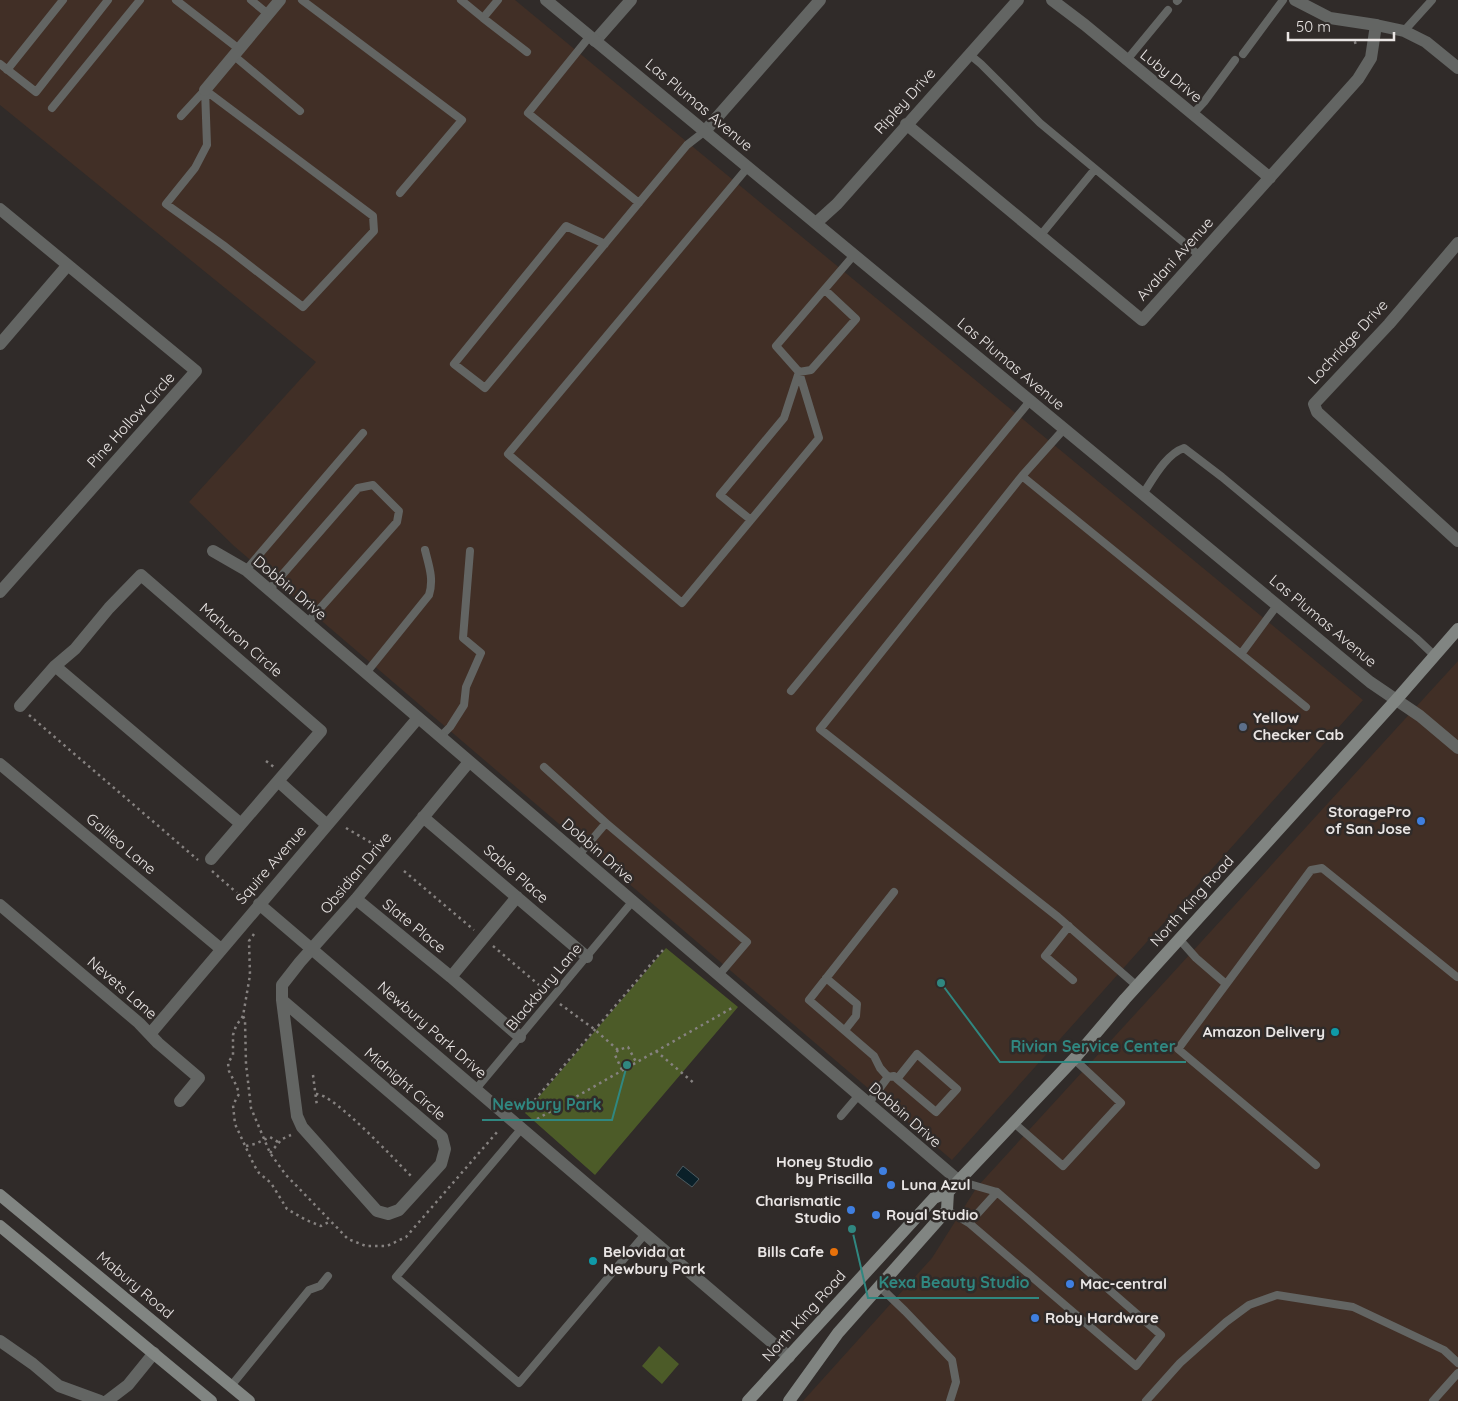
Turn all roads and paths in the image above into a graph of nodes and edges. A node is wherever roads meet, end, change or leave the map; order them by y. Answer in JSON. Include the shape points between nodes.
{"nodes":[{"id":1,"x":63,"y":0,"type":"edge"},
{"id":2,"x":108,"y":0,"type":"edge"},
{"id":3,"x":140,"y":0,"type":"edge"},
{"id":4,"x":176,"y":0,"type":"edge"},
{"id":5,"x":251,"y":0,"type":"edge"},
{"id":6,"x":280,"y":0,"type":"edge"},
{"id":7,"x":302,"y":0,"type":"edge"},
{"id":8,"x":461,"y":0,"type":"edge"},
{"id":9,"x":498,"y":0,"type":"edge"},
{"id":10,"x":546,"y":0,"type":"edge"},
{"id":11,"x":632,"y":0,"type":"edge"},
{"id":12,"x":820,"y":0,"type":"edge"},
{"id":13,"x":1018,"y":0,"type":"edge"},
{"id":14,"x":1052,"y":0,"type":"edge"},
{"id":15,"x":1283,"y":0,"type":"edge"},
{"id":16,"x":1295,"y":0,"type":"edge"},
{"id":17,"x":1432,"y":0,"type":"edge"},
{"id":18,"x":1168,"y":10,"type":"dead end"},
{"id":19,"x":268,"y":14,"type":"junction"},
{"id":20,"x":483,"y":18,"type":"junction"},
{"id":21,"x":1376,"y":25,"type":"junction"},
{"id":22,"x":1404,"y":32,"type":"junction"},
{"id":23,"x":593,"y":38,"type":"junction"},
{"id":24,"x":236,"y":52,"type":"junction"},
{"id":25,"x":527,"y":52,"type":"dead end"},
{"id":26,"x":969,"y":54,"type":"junction"},
{"id":27,"x":1243,"y":54,"type":"dead end"},
{"id":28,"x":1126,"y":60,"type":"junction"},
{"id":29,"x":1235,"y":60,"type":"dead end"},
{"id":30,"x":0,"y":64,"type":"edge"},
{"id":31,"x":1458,"y":68,"type":"edge"},
{"id":32,"x":7,"y":70,"type":"junction"},
{"id":33,"x":205,"y":90,"type":"junction"},
{"id":34,"x":52,"y":108,"type":"dead end"},
{"id":35,"x":300,"y":111,"type":"dead end"},
{"id":36,"x":1192,"y":115,"type":"junction"},
{"id":37,"x":180,"y":116,"type":"dead end"},
{"id":38,"x":906,"y":124,"type":"junction"},
{"id":39,"x":705,"y":131,"type":"junction"},
{"id":40,"x":748,"y":167,"type":"junction"},
{"id":41,"x":1095,"y":170,"type":"junction"},
{"id":42,"x":1270,"y":178,"type":"junction"},
{"id":43,"x":400,"y":193,"type":"dead end"},
{"id":44,"x":639,"y":203,"type":"junction"},
{"id":45,"x":0,"y":209,"type":"edge"},
{"id":46,"x":816,"y":223,"type":"junction"},
{"id":47,"x":1040,"y":236,"type":"junction"},
{"id":48,"x":605,"y":244,"type":"junction"},
{"id":49,"x":1458,"y":245,"type":"edge"},
{"id":50,"x":854,"y":255,"type":"junction"},
{"id":51,"x":1200,"y":256,"type":"junction"},
{"id":52,"x":67,"y":266,"type":"junction"},
{"id":53,"x":823,"y":292,"type":"junction"},
{"id":54,"x":0,"y":344,"type":"edge"},
{"id":55,"x":799,"y":372,"type":"junction"},
{"id":56,"x":1030,"y":401,"type":"junction"},
{"id":57,"x":1064,"y":429,"type":"junction"},
{"id":58,"x":363,"y":433,"type":"dead end"},
{"id":59,"x":1022,"y":476,"type":"junction"},
{"id":60,"x":1143,"y":494,"type":"junction"},
{"id":61,"x":750,"y":520,"type":"junction"},
{"id":62,"x":1458,"y":541,"type":"edge"},
{"id":63,"x":425,"y":550,"type":"dead end"},
{"id":64,"x":213,"y":551,"type":"dead end"},
{"id":65,"x":470,"y":551,"type":"dead end"},
{"id":66,"x":246,"y":570,"type":"junction"},
{"id":67,"x":269,"y":590,"type":"junction"},
{"id":68,"x":0,"y":592,"type":"edge"},
{"id":69,"x":1278,"y":604,"type":"junction"},
{"id":70,"x":308,"y":624,"type":"junction"},
{"id":71,"x":1458,"y":629,"type":"edge"},
{"id":72,"x":1241,"y":654,"type":"junction"},
{"id":73,"x":1435,"y":656,"type":"junction"},
{"id":74,"x":55,"y":666,"type":"junction"},
{"id":75,"x":366,"y":673,"type":"junction"},
{"id":76,"x":791,"y":691,"type":"dead end"},
{"id":77,"x":1396,"y":700,"type":"junction"},
{"id":78,"x":20,"y":706,"type":"joint"},
{"id":79,"x":1306,"y":707,"type":"dead end"},
{"id":80,"x":418,"y":718,"type":"junction"},
{"id":81,"x":440,"y":737,"type":"junction"},
{"id":82,"x":1458,"y":748,"type":"edge"},
{"id":83,"x":266,"y":761,"type":"dead end"},
{"id":84,"x":469,"y":762,"type":"junction"},
{"id":85,"x":0,"y":764,"type":"edge"},
{"id":86,"x":544,"y":767,"type":"dead end"},
{"id":87,"x":277,"y":776,"type":"junction"},
{"id":88,"x":423,"y":817,"type":"junction"},
{"id":89,"x":606,"y":822,"type":"junction"},
{"id":90,"x":241,"y":824,"type":"junction"},
{"id":91,"x":327,"y":824,"type":"junction"},
{"id":92,"x":346,"y":828,"type":"dead end"},
{"id":93,"x":382,"y":852,"type":"dead end"},
{"id":94,"x":578,"y":856,"type":"junction"},
{"id":95,"x":206,"y":863,"type":"junction"},
{"id":96,"x":404,"y":870,"type":"dead end"},
{"id":97,"x":894,"y":892,"type":"dead end"},
{"id":98,"x":517,"y":897,"type":"junction"},
{"id":99,"x":356,"y":899,"type":"junction"},
{"id":100,"x":245,"y":900,"type":"dead end"},
{"id":101,"x":632,"y":902,"type":"junction"},
{"id":102,"x":259,"y":904,"type":"junction"},
{"id":103,"x":0,"y":905,"type":"edge"},
{"id":104,"x":1069,"y":926,"type":"junction"},
{"id":105,"x":477,"y":932,"type":"dead end"},
{"id":106,"x":254,"y":933,"type":"dead end"},
{"id":107,"x":1180,"y":940,"type":"junction"},
{"id":108,"x":490,"y":944,"type":"dead end"},
{"id":109,"x":221,"y":949,"type":"junction"},
{"id":110,"x":312,"y":949,"type":"junction"},
{"id":111,"x":663,"y":950,"type":"dead end"},
{"id":112,"x":587,"y":957,"type":"junction"},
{"id":113,"x":718,"y":976,"type":"junction"},
{"id":114,"x":451,"y":977,"type":"junction"},
{"id":115,"x":1457,"y":977,"type":"edge"},
{"id":116,"x":826,"y":978,"type":"junction"},
{"id":117,"x":1073,"y":980,"type":"dead end"},
{"id":118,"x":1226,"y":984,"type":"junction"},
{"id":119,"x":539,"y":986,"type":"dead end"},
{"id":120,"x":1137,"y":986,"type":"junction"},
{"id":121,"x":282,"y":1000,"type":"junction"},
{"id":122,"x":560,"y":1004,"type":"dead end"},
{"id":123,"x":732,"y":1008,"type":"dead end"},
{"id":124,"x":243,"y":1016,"type":"junction"},
{"id":125,"x":594,"y":1029,"type":"junction"},
{"id":126,"x":845,"y":1030,"type":"junction"},
{"id":127,"x":150,"y":1034,"type":"junction"},
{"id":128,"x":520,"y":1037,"type":"junction"},
{"id":129,"x":618,"y":1050,"type":"junction"},
{"id":130,"x":656,"y":1051,"type":"junction"},
{"id":131,"x":1074,"y":1059,"type":"junction"},
{"id":132,"x":636,"y":1062,"type":"junction"},
{"id":133,"x":622,"y":1070,"type":"junction"},
{"id":134,"x":313,"y":1075,"type":"dead end"},
{"id":135,"x":888,"y":1077,"type":"junction"},
{"id":136,"x":897,"y":1078,"type":"junction"},
{"id":137,"x":695,"y":1084,"type":"dead end"},
{"id":138,"x":476,"y":1089,"type":"junction"},
{"id":139,"x":316,"y":1094,"type":"junction"},
{"id":140,"x":863,"y":1100,"type":"junction"},
{"id":141,"x":180,"y":1101,"type":"dead end"},
{"id":142,"x":317,"y":1106,"type":"dead end"},
{"id":143,"x":526,"y":1110,"type":"dead end"},
{"id":144,"x":841,"y":1116,"type":"dead end"},
{"id":145,"x":537,"y":1119,"type":"dead end"},
{"id":146,"x":1014,"y":1123,"type":"junction"},
{"id":147,"x":302,"y":1127,"type":"junction"},
{"id":148,"x":522,"y":1128,"type":"junction"},
{"id":149,"x":498,"y":1131,"type":"dead end"},
{"id":150,"x":264,"y":1140,"type":"junction"},
{"id":151,"x":279,"y":1142,"type":"junction"},
{"id":152,"x":246,"y":1146,"type":"junction"},
{"id":153,"x":270,"y":1153,"type":"junction"},
{"id":154,"x":1316,"y":1166,"type":"dead end"},
{"id":155,"x":417,"y":1180,"type":"dead end"},
{"id":156,"x":958,"y":1181,"type":"junction"},
{"id":157,"x":948,"y":1192,"type":"junction"},
{"id":158,"x":998,"y":1192,"type":"junction"},
{"id":159,"x":0,"y":1195,"type":"edge"},
{"id":160,"x":946,"y":1210,"type":"junction"},
{"id":161,"x":331,"y":1221,"type":"junction"},
{"id":162,"x":969,"y":1223,"type":"junction"},
{"id":163,"x":0,"y":1226,"type":"edge"},
{"id":164,"x":645,"y":1234,"type":"junction"},
{"id":165,"x":328,"y":1276,"type":"dead end"},
{"id":166,"x":879,"y":1286,"type":"junction"},
{"id":167,"x":0,"y":1341,"type":"edge"},
{"id":168,"x":154,"y":1353,"type":"junction"},
{"id":169,"x":789,"y":1357,"type":"junction"},
{"id":170,"x":1458,"y":1363,"type":"edge"},
{"id":171,"x":1458,"y":1373,"type":"edge"},
{"id":172,"x":231,"y":1386,"type":"junction"},
{"id":173,"x":100,"y":1401,"type":"edge"},
{"id":174,"x":107,"y":1401,"type":"edge"},
{"id":175,"x":212,"y":1401,"type":"edge"},
{"id":176,"x":249,"y":1401,"type":"edge"},
{"id":177,"x":748,"y":1401,"type":"edge"},
{"id":178,"x":789,"y":1401,"type":"edge"},
{"id":179,"x":950,"y":1401,"type":"edge"},
{"id":180,"x":1146,"y":1401,"type":"edge"},
{"id":181,"x":1433,"y":1401,"type":"edge"}],
"edges":[{"from":1,"to":32,"type":"lane"},
{"from":2,"to":32,"type":"lane","via":[[36,92]]},
{"from":3,"to":34,"type":"lane"},
{"from":4,"to":24,"type":"lane"},
{"from":5,"to":19,"type":"lane"},
{"from":6,"to":19,"type":"street"},
{"from":7,"to":43,"type":"lane","via":[[462,120]]},
{"from":8,"to":20,"type":"lane"},
{"from":9,"to":20,"type":"lane"},
{"from":10,"to":23,"type":"street","name":"Las Plumas Avenue"},
{"from":11,"to":23,"type":"street"},
{"from":12,"to":39,"type":"street"},
{"from":13,"to":26,"type":"street","name":"Ripley Drive"},
{"from":14,"to":28,"type":"street","name":"Luby Drive"},
{"from":15,"to":27,"type":"lane"},
{"from":16,"to":21,"type":"street","via":[[1330,18]]},
{"from":17,"to":22,"type":"lane"},
{"from":18,"to":28,"type":"lane"},
{"from":19,"to":24,"type":"street"},
{"from":20,"to":25,"type":"lane"},
{"from":21,"to":22,"type":"street"},
{"from":21,"to":42,"type":"street","name":"Avalani Avenue","via":[[1371,58],[1358,79]]},
{"from":22,"to":31,"type":"street","via":[[1426,42]]},
{"from":23,"to":39,"type":"street","name":"Las Plumas Avenue"},
{"from":23,"to":44,"type":"lane","via":[[528,113]]},
{"from":24,"to":33,"type":"street"},
{"from":24,"to":35,"type":"lane"},
{"from":26,"to":38,"type":"street","name":"Ripley Drive"},
{"from":26,"to":41,"type":"lane","via":[[1040,123]]},
{"from":28,"to":36,"type":"street","name":"Luby Drive"},
{"from":29,"to":36,"type":"lane"},
{"from":30,"to":32,"type":"lane"},
{"from":33,"to":33,"type":"lane","via":[[373,216],[374,231],[303,308],[166,204],[195,168],[207,145]]},
{"from":33,"to":37,"type":"lane"},
{"from":36,"to":42,"type":"street","name":"Luby Drive"},
{"from":38,"to":46,"type":"street","name":"Ripley Drive","via":[[837,204]]},
{"from":38,"to":47,"type":"street","name":"Avalani Avenue"},
{"from":39,"to":40,"type":"street","name":"Las Plumas Avenue"},
{"from":39,"to":44,"type":"lane","via":[[687,145]]},
{"from":40,"to":46,"type":"street","name":"Las Plumas Avenue"},
{"from":40,"to":61,"type":"lane","via":[[508,454],[682,603]]},
{"from":41,"to":47,"type":"lane"},
{"from":41,"to":51,"type":"lane"},
{"from":42,"to":51,"type":"street","name":"Avalani Avenue"},
{"from":44,"to":48,"type":"lane"},
{"from":45,"to":52,"type":"street","name":"Pine Hollow Circle"},
{"from":46,"to":50,"type":"street","name":"Las Plumas Avenue"},
{"from":47,"to":51,"type":"street","name":"Avalani Avenue","via":[[1142,320]]},
{"from":48,"to":48,"type":"lane","via":[[485,388],[454,364],[566,226]]},
{"from":49,"to":62,"type":"street","name":"Lochridge Drive","via":[[1314,404],[1317,412]]},
{"from":50,"to":53,"type":"lane"},
{"from":50,"to":56,"type":"street","name":"Las Plumas Avenue"},
{"from":52,"to":54,"type":"street"},
{"from":52,"to":68,"type":"street","name":"Pine Hollow Circle","via":[[196,371]]},
{"from":53,"to":55,"type":"lane","via":[[776,346]]},
{"from":53,"to":55,"type":"lane","via":[[856,320],[811,370]]},
{"from":55,"to":61,"type":"lane","via":[[819,438]]},
{"from":55,"to":61,"type":"lane","via":[[784,418],[720,495]]},
{"from":56,"to":57,"type":"street","name":"Las Plumas Avenue"},
{"from":56,"to":76,"type":"lane"},
{"from":57,"to":59,"type":"lane"},
{"from":57,"to":60,"type":"street","name":"Las Plumas Avenue"},
{"from":58,"to":66,"type":"lane"},
{"from":59,"to":72,"type":"lane"},
{"from":59,"to":104,"type":"lane","via":[[820,729]]},
{"from":60,"to":69,"type":"street","name":"Las Plumas Avenue"},
{"from":60,"to":73,"type":"lane","via":[[1169,459],[1184,448]]},
{"from":63,"to":75,"type":"lane","via":[[432,575],[428,595]]},
{"from":64,"to":66,"type":"street","name":"Dobbin Drive"},
{"from":65,"to":81,"type":"lane","via":[[463,638],[481,653],[466,687],[464,705]]},
{"from":66,"to":67,"type":"street","name":"Dobbin Drive"},
{"from":67,"to":70,"type":"street","name":"Dobbin Drive"},
{"from":67,"to":70,"type":"lane","via":[[358,488],[373,485],[399,511],[398,522]]},
{"from":69,"to":72,"type":"lane"},
{"from":69,"to":77,"type":"street","name":"Las Plumas Avenue"},
{"from":70,"to":75,"type":"street","name":"Dobbin Drive"},
{"from":71,"to":73,"type":"main road","name":"North King Road"},
{"from":72,"to":79,"type":"lane"},
{"from":73,"to":77,"type":"main road","name":"North King Road"},
{"from":74,"to":78,"type":"street","name":"Mahuron Circle"},
{"from":74,"to":87,"type":"street","name":"Mahuron Circle","via":[[75,649],[141,575],[321,731]]},
{"from":74,"to":90,"type":"street"},
{"from":75,"to":80,"type":"street","name":"Dobbin Drive"},
{"from":77,"to":82,"type":"street","name":"Las Plumas Avenue"},
{"from":77,"to":107,"type":"main road","name":"North King Road"},
{"from":78,"to":95,"type":"path"},
{"from":80,"to":81,"type":"street","name":"Dobbin Drive"},
{"from":80,"to":91,"type":"street","name":"Squire Avenue"},
{"from":81,"to":84,"type":"street","name":"Dobbin Drive"},
{"from":83,"to":87,"type":"path"},
{"from":84,"to":88,"type":"street","name":"Obsidian Drive"},
{"from":84,"to":94,"type":"street","name":"Dobbin Drive"},
{"from":85,"to":109,"type":"street","name":"Galileo Lane"},
{"from":86,"to":89,"type":"lane"},
{"from":87,"to":90,"type":"street","name":"Mahuron Circle"},
{"from":87,"to":91,"type":"street"},
{"from":88,"to":98,"type":"street","name":"Sable Place"},
{"from":88,"to":99,"type":"street","name":"Obsidian Drive"},
{"from":89,"to":94,"type":"lane"},
{"from":89,"to":113,"type":"lane","via":[[747,942]]},
{"from":90,"to":95,"type":"street","name":"Mahuron Circle"},
{"from":91,"to":102,"type":"street","name":"Squire Avenue"},
{"from":92,"to":93,"type":"path"},
{"from":94,"to":101,"type":"street","name":"Dobbin Drive"},
{"from":95,"to":100,"type":"path"},
{"from":96,"to":105,"type":"path"},
{"from":97,"to":116,"type":"lane"},
{"from":98,"to":112,"type":"street","name":"Sable Place"},
{"from":98,"to":114,"type":"street"},
{"from":99,"to":110,"type":"street","name":"Obsidian Drive"},
{"from":99,"to":114,"type":"street","name":"Slate Place"},
{"from":101,"to":112,"type":"lane","name":"Blackbury Lane"},
{"from":101,"to":113,"type":"street","name":"Dobbin Drive"},
{"from":102,"to":109,"type":"street","name":"Squire Avenue"},
{"from":102,"to":110,"type":"street","name":"Newbury Park Drive"},
{"from":103,"to":127,"type":"street","name":"Nevets Lane"},
{"from":104,"to":117,"type":"lane","via":[[1045,956]]},
{"from":104,"to":120,"type":"lane"},
{"from":106,"to":124,"type":"path","via":[[249,941],[250,975]]},
{"from":107,"to":118,"type":"lane"},
{"from":107,"to":120,"type":"main road","name":"North King Road"},
{"from":108,"to":119,"type":"path"},
{"from":109,"to":127,"type":"street","name":"Squire Avenue"},
{"from":110,"to":121,"type":"street","name":"Midnight Circle","via":[[282,986]]},
{"from":110,"to":138,"type":"street","name":"Newbury Park Drive"},
{"from":111,"to":125,"type":"path"},
{"from":112,"to":128,"type":"lane","name":"Blackbury Lane"},
{"from":113,"to":140,"type":"street","name":"Dobbin Drive"},
{"from":114,"to":128,"type":"street","name":"Slate Place"},
{"from":115,"to":118,"type":"lane","via":[[1322,868],[1311,870]]},
{"from":116,"to":126,"type":"lane","via":[[857,1004],[856,1016]]},
{"from":116,"to":126,"type":"lane","via":[[809,1000]]},
{"from":118,"to":154,"type":"lane","via":[[1178,1049]]},
{"from":120,"to":131,"type":"main road","name":"North King Road"},
{"from":121,"to":147,"type":"street","name":"Midnight Circle","via":[[297,1116]]},
{"from":121,"to":147,"type":"street","name":"Midnight Circle","via":[[442,1137],[446,1149],[441,1164],[399,1210],[388,1214],[377,1211]]},
{"from":122,"to":125,"type":"path"},
{"from":123,"to":130,"type":"path"},
{"from":124,"to":150,"type":"path","via":[[251,1108]]},
{"from":124,"to":152,"type":"path","via":[[233,1035],[233,1055],[228,1064],[239,1094],[233,1105],[235,1124]]},
{"from":125,"to":129,"type":"path"},
{"from":125,"to":143,"type":"path"},
{"from":126,"to":135,"type":"lane","via":[[874,1056]]},
{"from":127,"to":141,"type":"street","name":"Nevets Lane","via":[[199,1078]]},
{"from":128,"to":138,"type":"lane","name":"Blackbury Lane"},
{"from":129,"to":132,"type":"path","via":[[628,1047]]},
{"from":129,"to":133,"type":"path","via":[[615,1055]]},
{"from":130,"to":132,"type":"path"},
{"from":130,"to":137,"type":"path"},
{"from":131,"to":146,"type":"main road","name":"North King Road"},
{"from":131,"to":146,"type":"lane","via":[[1121,1103],[1063,1166]]},
{"from":132,"to":133,"type":"path"},
{"from":133,"to":145,"type":"path"},
{"from":134,"to":139,"type":"path"},
{"from":135,"to":136,"type":"lane"},
{"from":135,"to":140,"type":"lane"},
{"from":136,"to":136,"type":"lane","via":[[936,1112],[957,1089],[917,1054]]},
{"from":138,"to":148,"type":"street","name":"Newbury Park Drive"},
{"from":139,"to":142,"type":"path"},
{"from":139,"to":155,"type":"path","via":[[338,1106]]},
{"from":140,"to":144,"type":"lane"},
{"from":140,"to":156,"type":"street","name":"Dobbin Drive"},
{"from":146,"to":156,"type":"main road","name":"North King Road"},
{"from":147,"to":151,"type":"path"},
{"from":148,"to":164,"type":"street","name":"Newbury Park Drive"},
{"from":148,"to":164,"type":"lane","via":[[396,1278],[519,1383]]},
{"from":149,"to":161,"type":"path","via":[[406,1237],[387,1246],[366,1246],[348,1239]]},
{"from":150,"to":151,"type":"path","via":[[270,1137]]},
{"from":150,"to":152,"type":"path"},
{"from":150,"to":153,"type":"path"},
{"from":151,"to":153,"type":"path"},
{"from":152,"to":161,"type":"path","via":[[259,1173],[271,1183],[287,1209],[321,1226]]},
{"from":153,"to":161,"type":"path","via":[[286,1175]]},
{"from":156,"to":157,"type":"main road","name":"North King Road"},
{"from":156,"to":158,"type":"lane"},
{"from":157,"to":160,"type":"main road"},
{"from":157,"to":169,"type":"main road","name":"North King Road","via":[[934,1198]]},
{"from":158,"to":162,"type":"lane"},
{"from":158,"to":162,"type":"lane","via":[[1161,1335],[1136,1366]]},
{"from":159,"to":172,"type":"main road","name":"Mabury Road"},
{"from":160,"to":162,"type":"lane"},
{"from":160,"to":166,"type":"main road"},
{"from":163,"to":168,"type":"main road"},
{"from":164,"to":169,"type":"street","name":"Newbury Park Drive"},
{"from":165,"to":172,"type":"lane","via":[[320,1286],[309,1290]]},
{"from":166,"to":178,"type":"main road","via":[[838,1333]]},
{"from":166,"to":179,"type":"lane","via":[[952,1360],[956,1382]]},
{"from":167,"to":173,"type":"street","via":[[59,1386]]},
{"from":168,"to":174,"type":"street","via":[[128,1385]]},
{"from":168,"to":175,"type":"main road"},
{"from":169,"to":177,"type":"main road","name":"North King Road"},
{"from":170,"to":180,"type":"lane","via":[[1444,1350],[1353,1307],[1277,1295],[1249,1305],[1226,1322],[1180,1363]]},
{"from":171,"to":181,"type":"lane"},
{"from":172,"to":176,"type":"main road","name":"Mabury Road"}]}
